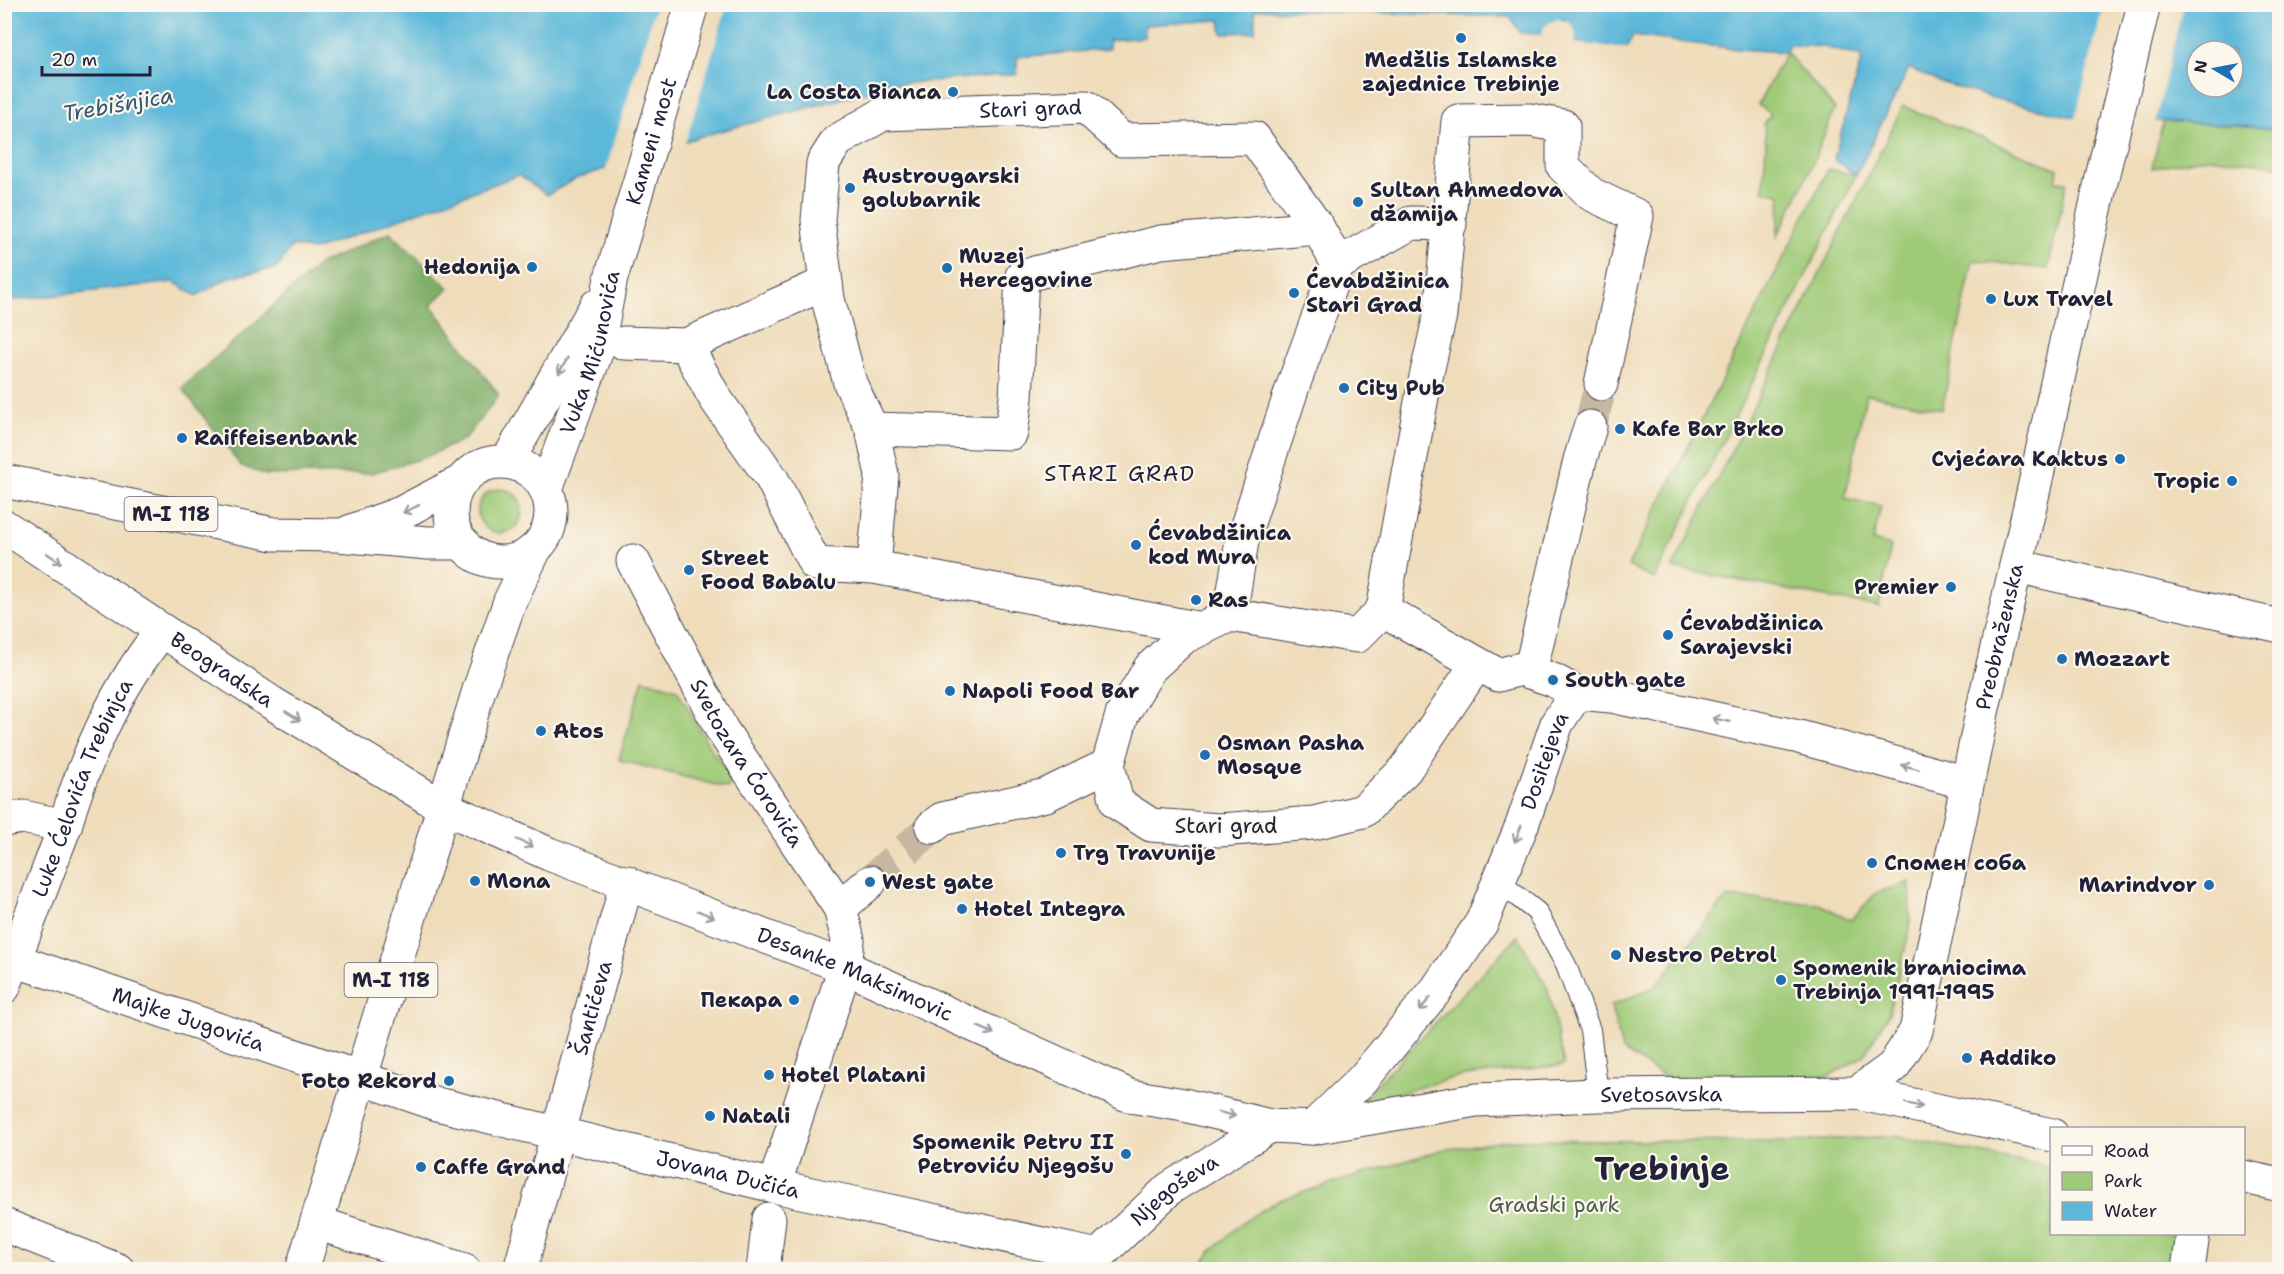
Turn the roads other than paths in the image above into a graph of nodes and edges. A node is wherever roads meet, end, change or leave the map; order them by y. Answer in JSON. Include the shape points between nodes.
{"nodes":[{"id":1,"x":692,"y":4,"type":"edge"},
{"id":2,"x":2144,"y":4,"type":"edge"},
{"id":3,"x":1450,"y":224,"type":"junction"},
{"id":4,"x":1318,"y":228,"type":"junction"},
{"id":5,"x":1338,"y":264,"type":"junction"},
{"id":6,"x":611,"y":278,"type":"junction"},
{"id":7,"x":826,"y":283,"type":"junction"},
{"id":8,"x":624,"y":343,"type":"dead end"},
{"id":9,"x":686,"y":345,"type":"junction"},
{"id":10,"x":1601,"y":384,"type":"tunnel mouth"},
{"id":11,"x":1590,"y":427,"type":"tunnel mouth"},
{"id":12,"x":872,"y":429,"type":"junction"},
{"id":13,"x":507,"y":462,"type":"junction"},
{"id":14,"x":4,"y":481,"type":"edge"},
{"id":15,"x":462,"y":481,"type":"junction"},
{"id":16,"x":546,"y":489,"type":"junction"},
{"id":17,"x":4,"y":526,"type":"edge"},
{"id":18,"x":338,"y":535,"type":"junction"},
{"id":19,"x":463,"y":543,"type":"junction"},
{"id":20,"x":535,"y":549,"type":"junction"},
{"id":21,"x":490,"y":560,"type":"junction"},
{"id":22,"x":633,"y":561,"type":"dead end"},
{"id":23,"x":2016,"y":566,"type":"junction"},
{"id":24,"x":874,"y":567,"type":"junction"},
{"id":25,"x":1383,"y":610,"type":"junction"},
{"id":26,"x":1215,"y":622,"type":"junction"},
{"id":27,"x":2280,"y":626,"type":"edge"},
{"id":28,"x":162,"y":631,"type":"junction"},
{"id":29,"x":1478,"y":664,"type":"junction"},
{"id":30,"x":1530,"y":672,"type":"junction"},
{"id":31,"x":479,"y":690,"type":"junction"},
{"id":32,"x":1577,"y":693,"type":"junction"},
{"id":33,"x":1108,"y":765,"type":"junction"},
{"id":34,"x":1966,"y":783,"type":"junction"},
{"id":35,"x":443,"y":807,"type":"junction"},
{"id":36,"x":4,"y":820,"type":"edge"},
{"id":37,"x":65,"y":826,"type":"junction"},
{"id":38,"x":932,"y":827,"type":"tunnel mouth"},
{"id":39,"x":627,"y":882,"type":"junction"},
{"id":40,"x":870,"y":882,"type":"tunnel mouth"},
{"id":41,"x":1499,"y":882,"type":"junction"},
{"id":42,"x":840,"y":908,"type":"junction"},
{"id":43,"x":845,"y":967,"type":"junction"},
{"id":44,"x":10,"y":973,"type":"edge"},
{"id":45,"x":361,"y":1080,"type":"junction"},
{"id":46,"x":1857,"y":1093,"type":"junction"},
{"id":47,"x":1598,"y":1095,"type":"junction"},
{"id":48,"x":1270,"y":1126,"type":"junction"},
{"id":49,"x":1312,"y":1128,"type":"junction"},
{"id":50,"x":558,"y":1133,"type":"junction"},
{"id":51,"x":2050,"y":1135,"type":"edge"},
{"id":52,"x":2245,"y":1178,"type":"edge"},
{"id":53,"x":2280,"y":1185,"type":"edge"},
{"id":54,"x":774,"y":1186,"type":"junction"},
{"id":55,"x":769,"y":1219,"type":"dead end"},
{"id":56,"x":317,"y":1223,"type":"junction"},
{"id":57,"x":4,"y":1225,"type":"edge"},
{"id":58,"x":2193,"y":1235,"type":"edge"},
{"id":59,"x":1095,"y":1262,"type":"edge"},
{"id":60,"x":118,"y":1269,"type":"edge"},
{"id":61,"x":302,"y":1269,"type":"edge"},
{"id":62,"x":464,"y":1269,"type":"edge"},
{"id":63,"x":520,"y":1269,"type":"edge"},
{"id":64,"x":763,"y":1269,"type":"edge"},
{"id":65,"x":2188,"y":1269,"type":"edge"}],
"edges":[{"from":1,"to":6,"type":"street","name":"Kameni most"},
{"from":2,"to":23,"type":"street","name":"Preobraženska"},
{"from":3,"to":5,"type":"street","via":[[1411,223]]},
{"from":3,"to":10,"type":"street","via":[[1458,121],[1530,120],[1563,126],[1563,165],[1591,194],[1637,216]]},
{"from":3,"to":25,"type":"street","via":[[1440,315]]},
{"from":4,"to":5,"type":"street","name":"Stari grad"},
{"from":4,"to":7,"type":"street","name":"Stari grad","via":[[1254,138],[1122,140],[1086,107],[883,114],[837,141],[823,164],[818,220]]},
{"from":4,"to":12,"type":"street","via":[[1161,242],[1022,276],[1011,433]]},
{"from":5,"to":26,"type":"street"},
{"from":6,"to":13,"type":"street","name":"Vuka Mićunovića","one_way":true},
{"from":6,"to":16,"type":"street","name":"Vuka Mićunovića","via":[[597,350]]},
{"from":7,"to":9,"type":"street"},
{"from":7,"to":12,"type":"street","name":"Stari grad","via":[[850,383]]},
{"from":8,"to":9,"type":"street"},
{"from":9,"to":24,"type":"street","via":[[715,398],[771,479],[815,564]]},
{"from":11,"to":30,"type":"street"},
{"from":12,"to":24,"type":"street","name":"Stari grad","via":[[882,475]]},
{"from":13,"to":15,"type":"street","number":"M-I 118","via":[[490,463]]},
{"from":13,"to":16,"type":"street","via":[[523,466]]},
{"from":14,"to":18,"type":"street","number":"M-I 118","via":[[274,534]]},
{"from":15,"to":18,"type":"street","number":"M-I 118","one_way":true,"via":[[401,513]]},
{"from":15,"to":19,"type":"street","via":[[454,496],[452,513]]},
{"from":16,"to":20,"type":"street","number":"M-I 118","via":[[550,521]]},
{"from":17,"to":28,"type":"street","name":"Beogradska","one_way":true},
{"from":18,"to":19,"type":"street","number":"M-I 118"},
{"from":19,"to":21,"type":"street"},
{"from":20,"to":21,"type":"street","via":[[506,562]]},
{"from":20,"to":31,"type":"street","number":"M-I 118","via":[[510,601]]},
{"from":21,"to":31,"type":"street","number":"M-I 118","via":[[491,622]]},
{"from":22,"to":42,"type":"street","name":"Svetozara Ćorovića","via":[[722,730]]},
{"from":23,"to":27,"type":"street"},
{"from":23,"to":34,"type":"street","name":"Preobraženska"},
{"from":24,"to":26,"type":"street"},
{"from":25,"to":26,"type":"street","via":[[1357,636]]},
{"from":25,"to":29,"type":"street"},
{"from":26,"to":33,"type":"street","name":"Stari grad","via":[[1184,637],[1150,668],[1122,715]]},
{"from":28,"to":35,"type":"street","name":"Beogradska","one_way":true},
{"from":28,"to":37,"type":"street","name":"Luke Ćelovića Trebinjca","via":[[122,690],[72,800]]},
{"from":29,"to":30,"type":"street","via":[[1498,675],[1521,669]]},
{"from":29,"to":33,"type":"street","name":"Stari grad","via":[[1405,770],[1363,811],[1314,823],[1255,828],[1219,830],[1151,825],[1117,803]]},
{"from":30,"to":32,"type":"street"},
{"from":31,"to":35,"type":"street","number":"M-I 118"},
{"from":34,"to":32,"type":"street","name":"Dositejeva","one_way":true,"via":[[1799,737],[1611,696]]},
{"from":32,"to":41,"type":"street","name":"Dositejeva","one_way":true,"via":[[1557,723]]},
{"from":33,"to":38,"type":"street","via":[[1046,795],[942,819]]},
{"from":34,"to":46,"type":"street","name":"Preobraženska","via":[[1916,1031],[1893,1067]]},
{"from":35,"to":39,"type":"street","name":"Desanke Maksimovic","one_way":true,"via":[[549,854]]},
{"from":35,"to":45,"type":"street","number":"M-I 118"},
{"from":36,"to":37,"type":"street","via":[[23,817]]},
{"from":37,"to":44,"type":"street","name":"Luke Ćelovića Trebinjca"},
{"from":39,"to":43,"type":"street","name":"Desanke Maksimovic","one_way":true},
{"from":39,"to":50,"type":"street","name":"Šantićeva"},
{"from":40,"to":42,"type":"street"},
{"from":41,"to":47,"type":"lane","via":[[1537,912],[1566,965],[1590,1030]]},
{"from":41,"to":49,"type":"street","name":"Dositejeva","one_way":true,"via":[[1482,922],[1437,989],[1364,1079]]},
{"from":42,"to":43,"type":"street","name":"Svetozara Ćorovića","via":[[848,940]]},
{"from":43,"to":48,"type":"street","name":"Desanke Maksimovic","one_way":true,"via":[[1130,1096]]},
{"from":43,"to":54,"type":"street","name":"Svetozara Ćorovića"},
{"from":44,"to":45,"type":"street","name":"Majke Jugovića"},
{"from":45,"to":50,"type":"street","name":"Jovana Dučića","via":[[436,1104]]},
{"from":45,"to":56,"type":"street","number":"M-I 118"},
{"from":46,"to":47,"type":"street","name":"Svetosavska"},
{"from":46,"to":51,"type":"street","name":"Svetosavska","one_way":true},
{"from":47,"to":49,"type":"street","name":"Svetosavska","via":[[1476,1100]]},
{"from":48,"to":49,"type":"street","name":"Svetosavska"},
{"from":48,"to":59,"type":"street","name":"Njegoševa","via":[[1170,1188]]},
{"from":50,"to":54,"type":"street","name":"Jovana Dučića"},
{"from":50,"to":63,"type":"street","name":"Šantićeva"},
{"from":52,"to":53,"type":"street"},
{"from":54,"to":59,"type":"street","name":"Jovana Dučića"},
{"from":55,"to":64,"type":"street"},
{"from":56,"to":61,"type":"street","number":"M-I 118"},
{"from":56,"to":62,"type":"street"},
{"from":57,"to":60,"type":"street"},
{"from":58,"to":65,"type":"street"}]}
